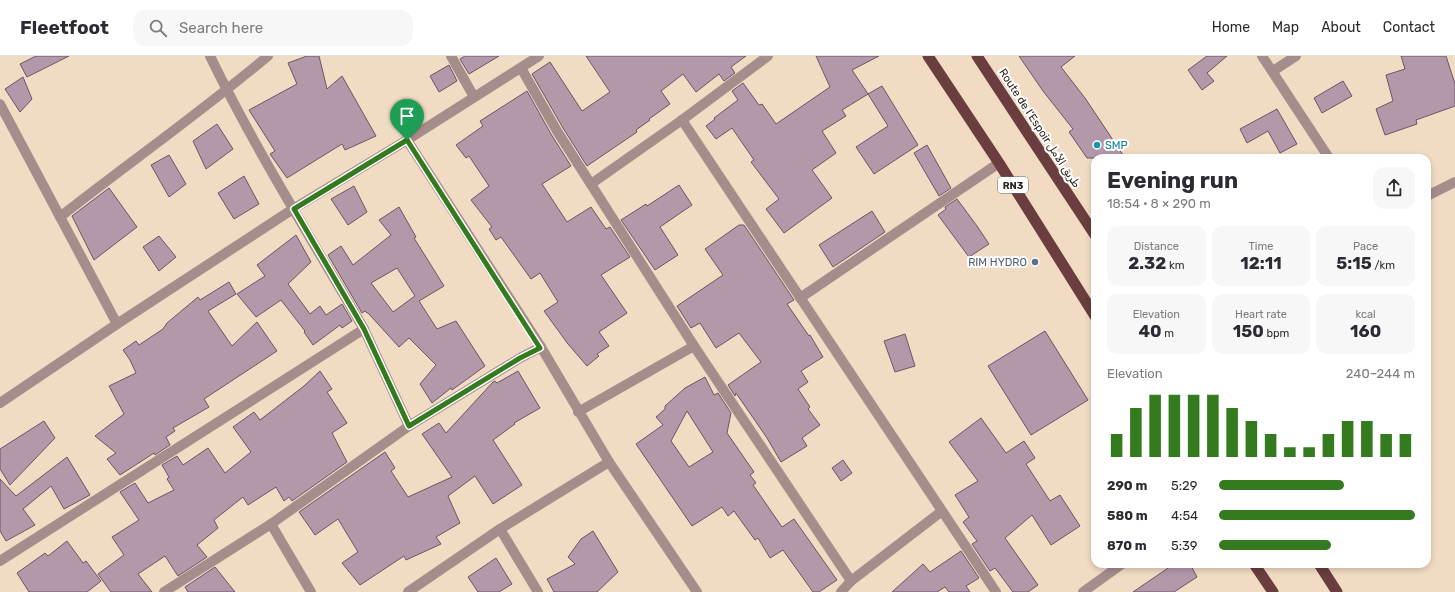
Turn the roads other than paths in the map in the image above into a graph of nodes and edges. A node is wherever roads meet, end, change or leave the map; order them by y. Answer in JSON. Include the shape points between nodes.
{"nodes":[{"id":1,"x":210,"y":56,"type":"edge"},
{"id":2,"x":268,"y":56,"type":"edge"},
{"id":3,"x":451,"y":56,"type":"edge"},
{"id":4,"x":539,"y":56,"type":"edge"},
{"id":5,"x":768,"y":56,"type":"edge"},
{"id":6,"x":928,"y":56,"type":"edge"},
{"id":7,"x":977,"y":56,"type":"edge"},
{"id":8,"x":1262,"y":56,"type":"edge"},
{"id":9,"x":1296,"y":56,"type":"edge"},
{"id":10,"x":521,"y":68,"type":"junction"},
{"id":11,"x":1273,"y":71,"type":"junction"},
{"id":12,"x":226,"y":91,"type":"junction"},
{"id":13,"x":474,"y":98,"type":"junction"},
{"id":14,"x":0,"y":104,"type":"edge"},
{"id":15,"x":682,"y":120,"type":"junction"},
{"id":16,"x":407,"y":140,"type":"junction"},
{"id":17,"x":1326,"y":154,"type":"edge"},
{"id":18,"x":999,"y":163,"type":"junction"},
{"id":19,"x":1455,"y":182,"type":"edge"},
{"id":20,"x":591,"y":184,"type":"junction"},
{"id":21,"x":1431,"y":194,"type":"edge"},
{"id":22,"x":294,"y":209,"type":"junction"},
{"id":23,"x":60,"y":217,"type":"junction"},
{"id":24,"x":1091,"y":229,"type":"edge"},
{"id":25,"x":800,"y":298,"type":"junction"},
{"id":26,"x":1091,"y":310,"type":"edge"},
{"id":27,"x":117,"y":324,"type":"junction"},
{"id":28,"x":364,"y":329,"type":"junction"},
{"id":29,"x":694,"y":346,"type":"junction"},
{"id":30,"x":540,"y":348,"type":"junction"},
{"id":31,"x":0,"y":402,"type":"edge"},
{"id":32,"x":578,"y":412,"type":"junction"},
{"id":33,"x":409,"y":426,"type":"junction"},
{"id":34,"x":609,"y":462,"type":"junction"},
{"id":35,"x":942,"y":511,"type":"junction"},
{"id":36,"x":271,"y":524,"type":"junction"},
{"id":37,"x":500,"y":529,"type":"junction"},
{"id":38,"x":0,"y":561,"type":"edge"},
{"id":39,"x":1116,"y":568,"type":"edge"},
{"id":40,"x":1257,"y":568,"type":"edge"},
{"id":41,"x":1322,"y":568,"type":"edge"},
{"id":42,"x":851,"y":581,"type":"junction"},
{"id":43,"x":164,"y":592,"type":"edge"},
{"id":44,"x":311,"y":592,"type":"edge"},
{"id":45,"x":408,"y":592,"type":"edge"},
{"id":46,"x":538,"y":592,"type":"edge"},
{"id":47,"x":697,"y":592,"type":"edge"},
{"id":48,"x":841,"y":592,"type":"edge"},
{"id":49,"x":996,"y":592,"type":"edge"},
{"id":50,"x":1082,"y":592,"type":"edge"},
{"id":51,"x":1273,"y":592,"type":"edge"},
{"id":52,"x":1337,"y":592,"type":"edge"}],
"edges":[{"from":1,"to":12,"type":"street"},
{"from":2,"to":12,"type":"street"},
{"from":3,"to":13,"type":"street"},
{"from":4,"to":10,"type":"street"},
{"from":5,"to":15,"type":"street"},
{"from":6,"to":18,"type":"highway","number":"RN3"},
{"from":7,"to":24,"type":"highway","name":"Route de l’Espoir طريق الأمل"},
{"from":8,"to":11,"type":"street"},
{"from":9,"to":11,"type":"street"},
{"from":10,"to":13,"type":"street"},
{"from":10,"to":20,"type":"street"},
{"from":11,"to":17,"type":"street"},
{"from":12,"to":22,"type":"street"},
{"from":12,"to":23,"type":"street"},
{"from":13,"to":16,"type":"street"},
{"from":14,"to":23,"type":"street"},
{"from":15,"to":20,"type":"street"},
{"from":15,"to":25,"type":"street"},
{"from":16,"to":22,"type":"street"},
{"from":16,"to":30,"type":"street"},
{"from":18,"to":25,"type":"street"},
{"from":18,"to":26,"type":"highway","number":"RN3"},
{"from":19,"to":21,"type":"street"},
{"from":20,"to":29,"type":"street"},
{"from":22,"to":27,"type":"street"},
{"from":22,"to":28,"type":"street"},
{"from":23,"to":27,"type":"street"},
{"from":25,"to":35,"type":"street"},
{"from":27,"to":31,"type":"street"},
{"from":28,"to":33,"type":"street"},
{"from":28,"to":38,"type":"street"},
{"from":29,"to":32,"type":"street"},
{"from":29,"to":42,"type":"street"},
{"from":30,"to":32,"type":"street"},
{"from":30,"to":33,"type":"street"},
{"from":32,"to":34,"type":"street"},
{"from":33,"to":36,"type":"street"},
{"from":34,"to":37,"type":"street"},
{"from":34,"to":47,"type":"street"},
{"from":35,"to":42,"type":"street"},
{"from":35,"to":49,"type":"street"},
{"from":36,"to":43,"type":"street"},
{"from":36,"to":44,"type":"street"},
{"from":37,"to":45,"type":"street"},
{"from":37,"to":46,"type":"street"},
{"from":39,"to":50,"type":"street"},
{"from":40,"to":51,"type":"highway"},
{"from":41,"to":52,"type":"highway"},
{"from":42,"to":48,"type":"street"}]}
